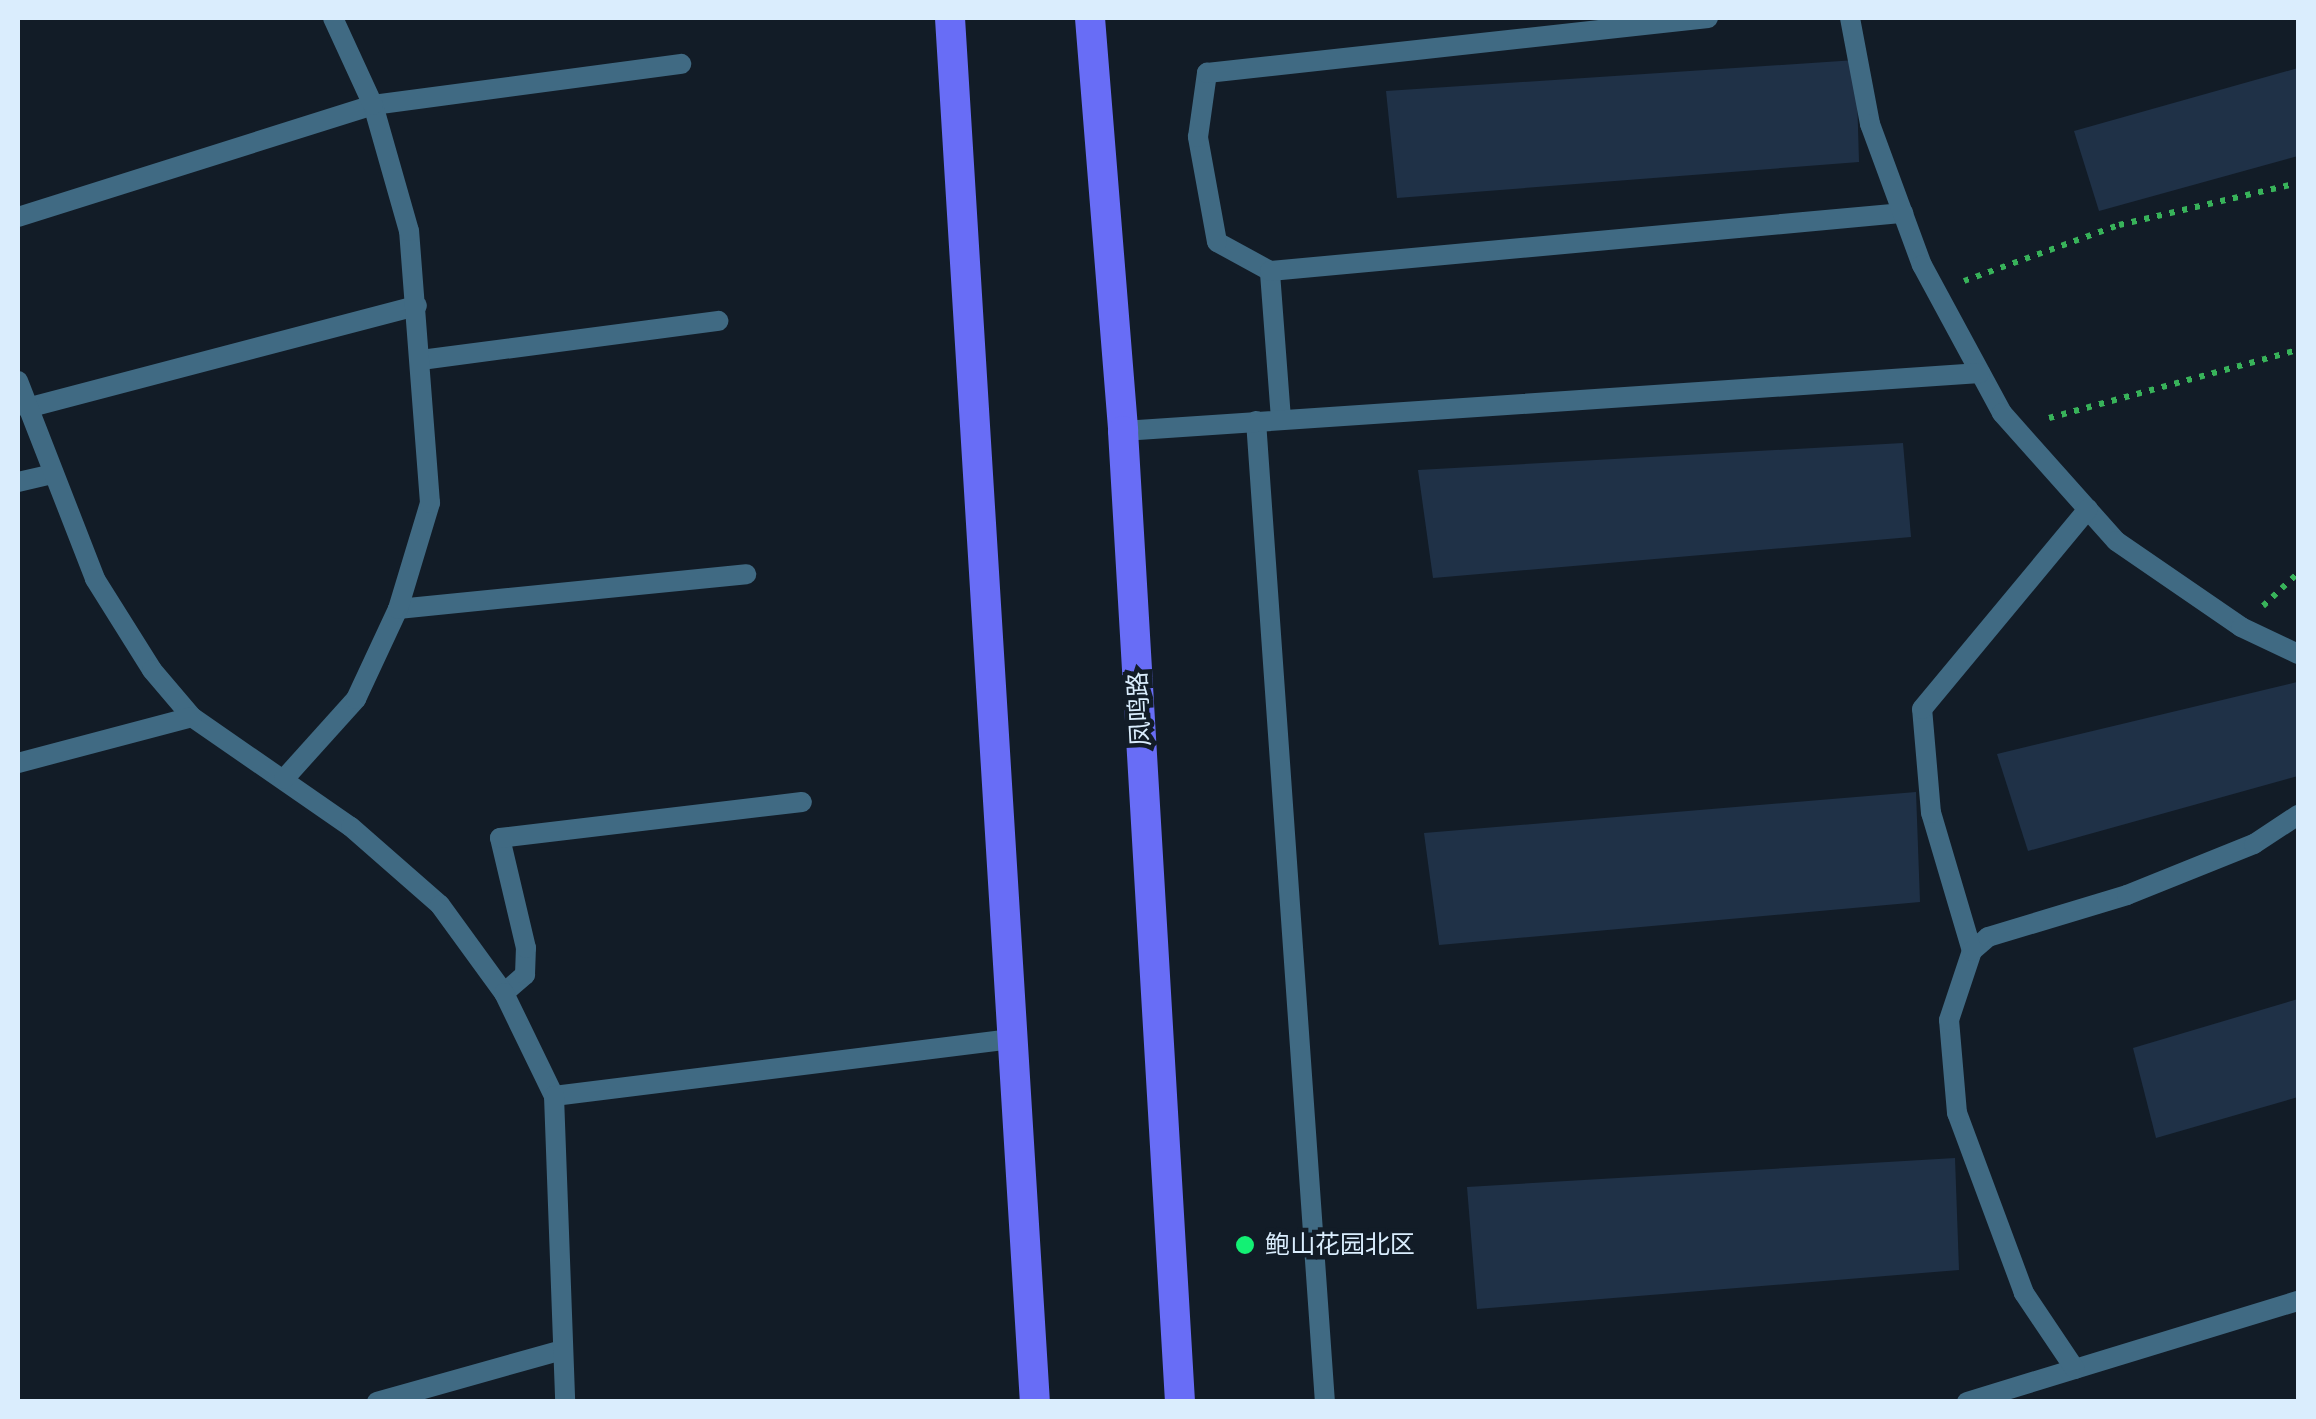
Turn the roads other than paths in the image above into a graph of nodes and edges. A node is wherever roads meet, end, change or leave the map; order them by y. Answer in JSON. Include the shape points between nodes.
{"nodes":[{"id":1,"x":333,"y":18,"type":"edge"},
{"id":2,"x":950,"y":18,"type":"edge"},
{"id":3,"x":1090,"y":18,"type":"edge"},
{"id":4,"x":1708,"y":18,"type":"edge"},
{"id":5,"x":1850,"y":18,"type":"edge"},
{"id":6,"x":681,"y":64,"type":"dead end"},
{"id":7,"x":372,"y":105,"type":"junction"},
{"id":8,"x":1903,"y":214,"type":"junction"},
{"id":9,"x":18,"y":217,"type":"edge"},
{"id":10,"x":1270,"y":271,"type":"junction"},
{"id":11,"x":417,"y":306,"type":"junction"},
{"id":12,"x":718,"y":320,"type":"dead end"},
{"id":13,"x":421,"y":360,"type":"junction"},
{"id":14,"x":1980,"y":373,"type":"junction"},
{"id":15,"x":18,"y":381,"type":"edge"},
{"id":16,"x":27,"y":408,"type":"junction"},
{"id":17,"x":1281,"y":419,"type":"junction"},
{"id":18,"x":1256,"y":421,"type":"junction"},
{"id":19,"x":1123,"y":431,"type":"junction"},
{"id":20,"x":52,"y":474,"type":"junction"},
{"id":21,"x":18,"y":482,"type":"edge"},
{"id":22,"x":2088,"y":510,"type":"junction"},
{"id":23,"x":746,"y":574,"type":"dead end"},
{"id":24,"x":398,"y":609,"type":"junction"},
{"id":25,"x":2298,"y":654,"type":"edge"},
{"id":26,"x":192,"y":718,"type":"junction"},
{"id":27,"x":18,"y":763,"type":"edge"},
{"id":28,"x":284,"y":779,"type":"junction"},
{"id":29,"x":802,"y":802,"type":"dead end"},
{"id":30,"x":2298,"y":815,"type":"edge"},
{"id":31,"x":1972,"y":951,"type":"junction"},
{"id":32,"x":504,"y":993,"type":"junction"},
{"id":33,"x":1013,"y":1039,"type":"junction"},
{"id":34,"x":554,"y":1096,"type":"junction"},
{"id":35,"x":2298,"y":1300,"type":"edge"},
{"id":36,"x":562,"y":1350,"type":"junction"},
{"id":37,"x":2075,"y":1369,"type":"junction"},
{"id":38,"x":377,"y":1402,"type":"edge"},
{"id":39,"x":565,"y":1402,"type":"edge"},
{"id":40,"x":1035,"y":1402,"type":"edge"},
{"id":41,"x":1180,"y":1402,"type":"edge"},
{"id":42,"x":1326,"y":1402,"type":"edge"},
{"id":43,"x":1967,"y":1402,"type":"edge"}],
"edges":[{"from":1,"to":7,"type":"street"},
{"from":2,"to":33,"type":"main road"},
{"from":3,"to":19,"type":"main road","name":"凤鸣路"},
{"from":4,"to":10,"type":"street","via":[[1207,73],[1198,137],[1217,242]]},
{"from":5,"to":8,"type":"street","via":[[1870,124]]},
{"from":6,"to":7,"type":"street"},
{"from":7,"to":9,"type":"street"},
{"from":7,"to":11,"type":"street","via":[[409,230]]},
{"from":8,"to":10,"type":"street"},
{"from":8,"to":14,"type":"street"},
{"from":10,"to":17,"type":"street"},
{"from":11,"to":13,"type":"street"},
{"from":11,"to":16,"type":"street"},
{"from":12,"to":13,"type":"street"},
{"from":13,"to":24,"type":"street","via":[[430,503]]},
{"from":14,"to":17,"type":"street"},
{"from":14,"to":22,"type":"street","via":[[2014,428]]},
{"from":15,"to":16,"type":"street"},
{"from":16,"to":20,"type":"street"},
{"from":17,"to":18,"type":"street"},
{"from":18,"to":19,"type":"street"},
{"from":18,"to":42,"type":"street"},
{"from":19,"to":41,"type":"main road","name":"凤鸣路"},
{"from":20,"to":21,"type":"street"},
{"from":20,"to":26,"type":"street","via":[[95,578],[152,670]]},
{"from":22,"to":25,"type":"street","via":[[2116,541],[2242,627]]},
{"from":22,"to":31,"type":"street","via":[[1922,709],[1930,812]]},
{"from":23,"to":24,"type":"street"},
{"from":24,"to":28,"type":"street","via":[[356,700]]},
{"from":26,"to":27,"type":"street"},
{"from":26,"to":28,"type":"street"},
{"from":28,"to":32,"type":"street","via":[[440,905]]},
{"from":29,"to":32,"type":"street","via":[[500,838],[526,948],[525,976]]},
{"from":30,"to":31,"type":"street","via":[[2254,844],[2127,895],[1988,937]]},
{"from":31,"to":37,"type":"street","via":[[1950,1020],[1957,1113],[2024,1292]]},
{"from":32,"to":34,"type":"street"},
{"from":33,"to":34,"type":"street"},
{"from":33,"to":40,"type":"main road"},
{"from":34,"to":36,"type":"street"},
{"from":35,"to":37,"type":"street"},
{"from":36,"to":38,"type":"street"},
{"from":36,"to":39,"type":"street"},
{"from":37,"to":43,"type":"street"}]}
